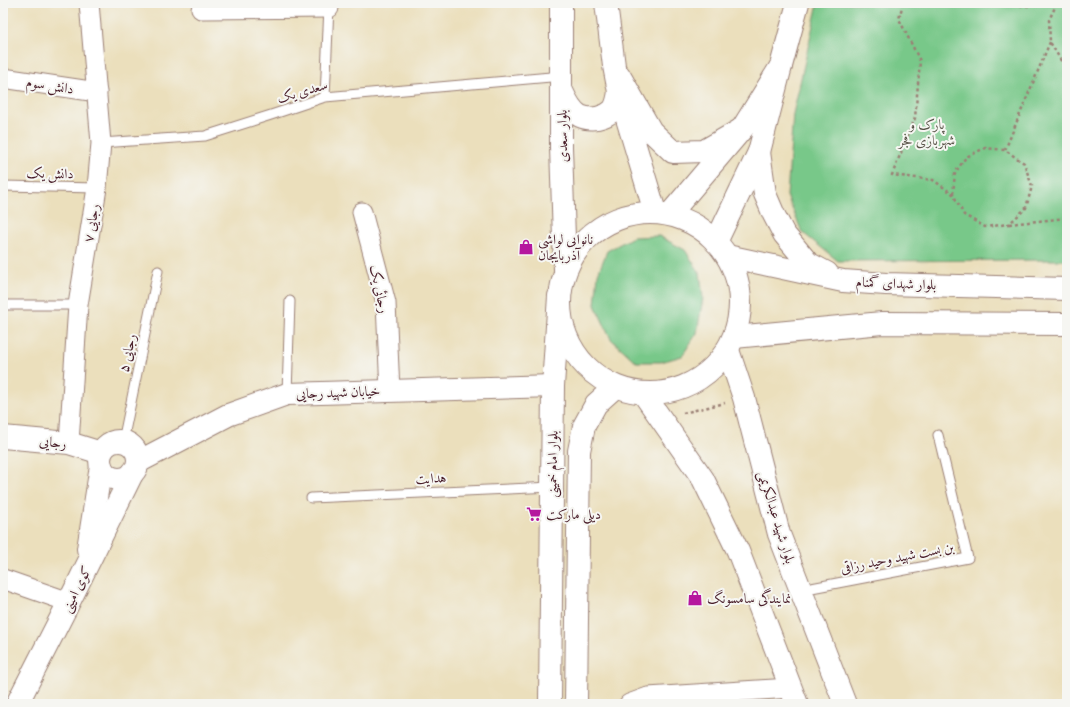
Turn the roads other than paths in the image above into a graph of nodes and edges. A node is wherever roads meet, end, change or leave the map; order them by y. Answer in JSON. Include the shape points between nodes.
{"nodes":[{"id":1,"x":89,"y":3,"type":"edge"},
{"id":2,"x":561,"y":3,"type":"edge"},
{"id":3,"x":606,"y":3,"type":"edge"},
{"id":4,"x":798,"y":3,"type":"edge"},
{"id":5,"x":329,"y":6,"type":"edge"},
{"id":6,"x":201,"y":9,"type":"dead end"},
{"id":7,"x":614,"y":66,"type":"junction"},
{"id":8,"x":781,"y":66,"type":"junction"},
{"id":9,"x":3,"y":78,"type":"edge"},
{"id":10,"x":562,"y":83,"type":"junction"},
{"id":11,"x":97,"y":92,"type":"junction"},
{"id":12,"x":619,"y":92,"type":"junction"},
{"id":13,"x":325,"y":97,"type":"junction"},
{"id":14,"x":742,"y":129,"type":"junction"},
{"id":15,"x":101,"y":143,"type":"junction"},
{"id":16,"x":760,"y":152,"type":"junction"},
{"id":17,"x":3,"y":186,"type":"edge"},
{"id":18,"x":98,"y":188,"type":"junction"},
{"id":19,"x":362,"y":212,"type":"dead end"},
{"id":20,"x":662,"y":213,"type":"junction"},
{"id":21,"x":722,"y":249,"type":"junction"},
{"id":22,"x":565,"y":269,"type":"junction"},
{"id":23,"x":158,"y":271,"type":"dead end"},
{"id":24,"x":843,"y":281,"type":"junction"},
{"id":25,"x":1067,"y":288,"type":"edge"},
{"id":26,"x":559,"y":296,"type":"junction"},
{"id":27,"x":290,"y":301,"type":"dead end"},
{"id":28,"x":3,"y":305,"type":"edge"},
{"id":29,"x":78,"y":305,"type":"junction"},
{"id":30,"x":1067,"y":324,"type":"edge"},
{"id":31,"x":731,"y":343,"type":"junction"},
{"id":32,"x":553,"y":386,"type":"junction"},
{"id":33,"x":615,"y":387,"type":"junction"},
{"id":34,"x":390,"y":391,"type":"junction"},
{"id":35,"x":643,"y":393,"type":"junction"},
{"id":36,"x":287,"y":394,"type":"junction"},
{"id":37,"x":938,"y":434,"type":"dead end"},
{"id":38,"x":3,"y":437,"type":"edge"},
{"id":39,"x":123,"y":441,"type":"junction"},
{"id":40,"x":69,"y":443,"type":"junction"},
{"id":41,"x":101,"y":459,"type":"junction"},
{"id":42,"x":136,"y":467,"type":"junction"},
{"id":43,"x":552,"y":486,"type":"junction"},
{"id":44,"x":311,"y":498,"type":"dead end"},
{"id":45,"x":85,"y":571,"type":"junction"},
{"id":46,"x":3,"y":579,"type":"edge"},
{"id":47,"x":801,"y":590,"type":"junction"},
{"id":48,"x":69,"y":602,"type":"junction"},
{"id":49,"x":551,"y":679,"type":"junction"},
{"id":50,"x":794,"y":696,"type":"edge"},
{"id":51,"x":17,"y":704,"type":"edge"},
{"id":52,"x":538,"y":704,"type":"edge"},
{"id":53,"x":550,"y":704,"type":"edge"},
{"id":54,"x":576,"y":704,"type":"edge"},
{"id":55,"x":629,"y":704,"type":"edge"},
{"id":56,"x":845,"y":704,"type":"edge"}],
"edges":[{"from":1,"to":11,"type":"street","name":"رجایی ۷"},
{"from":2,"to":10,"type":"main road","name":"بلوار سعدی"},
{"from":3,"to":7,"type":"main road"},
{"from":4,"to":8,"type":"main road"},
{"from":5,"to":6,"type":"street"},
{"from":5,"to":13,"type":"lane"},
{"from":7,"to":12,"type":"main road"},
{"from":7,"to":14,"type":"main road","via":[[651,131],[673,152],[704,151]]},
{"from":8,"to":14,"type":"main road"},
{"from":8,"to":16,"type":"main road"},
{"from":9,"to":11,"type":"street","name":"دانش سوم"},
{"from":10,"to":12,"type":"main road","via":[[568,104],[574,111],[589,119],[606,115],[612,110]]},
{"from":10,"to":13,"type":"lane","name":"سعدی یک"},
{"from":10,"to":22,"type":"main road","name":"بلوار سعدی"},
{"from":11,"to":15,"type":"street","name":"رجایی ۷"},
{"from":12,"to":20,"type":"main road"},
{"from":13,"to":15,"type":"lane","name":"سعدی یک","via":[[204,136]]},
{"from":14,"to":20,"type":"main road"},
{"from":15,"to":18,"type":"street","name":"رجایی ۷"},
{"from":16,"to":21,"type":"main road"},
{"from":16,"to":24,"type":"main road","via":[[765,194],[784,234],[808,263]]},
{"from":17,"to":18,"type":"lane","name":"دانش یک"},
{"from":18,"to":29,"type":"street","name":"رجایی ۷"},
{"from":19,"to":34,"type":"street","name":"رجائی یک","via":[[386,304]]},
{"from":20,"to":21,"type":"main road","via":[[687,220],[703,229]]},
{"from":20,"to":22,"type":"main road","via":[[627,214],[601,226],[580,244]]},
{"from":21,"to":24,"type":"main road","name":"بلوار شهدای گمنام"},
{"from":21,"to":31,"type":"main road","via":[[738,282],[740,310]]},
{"from":22,"to":26,"type":"main road"},
{"from":23,"to":39,"type":"lane","name":"رجایی ۵"},
{"from":24,"to":25,"type":"main road","name":"بلوار شهدای گمنام"},
{"from":26,"to":32,"type":"main road","name":"بلوار امام خمینی"},
{"from":26,"to":33,"type":"main road","via":[[562,324],[572,351],[591,372]]},
{"from":27,"to":36,"type":"lane"},
{"from":28,"to":29,"type":"lane"},
{"from":29,"to":40,"type":"street","name":"رجایی ۷"},
{"from":30,"to":31,"type":"main road","via":[[882,323],[810,329]]},
{"from":31,"to":35,"type":"main road","via":[[712,369],[691,383],[668,392]]},
{"from":31,"to":47,"type":"main road","name":"بلوار شهید عبدالکریمی","via":[[779,534]]},
{"from":32,"to":34,"type":"main road","name":"خیابان شهید رجایی"},
{"from":32,"to":43,"type":"main road","name":"بلوار امام خمینی"},
{"from":33,"to":35,"type":"main road"},
{"from":33,"to":54,"type":"main road","name":"بلوار امام خمینی","via":[[596,404],[584,426],[579,451]]},
{"from":34,"to":36,"type":"main road","name":"خیابان شهید رجایی"},
{"from":35,"to":50,"type":"main road","via":[[703,479],[738,551]]},
{"from":36,"to":42,"type":"main road","name":"خیابان شهید رجایی","via":[[228,415]]},
{"from":37,"to":47,"type":"lane","name":"بن بست شهید وحید رزاقی","via":[[968,558]]},
{"from":38,"to":40,"type":"main road","name":"رجایی"},
{"from":39,"to":41,"type":"main road","via":[[116,440],[104,447]]},
{"from":39,"to":42,"type":"main road","via":[[135,448],[138,455]]},
{"from":40,"to":41,"type":"main road","name":"رجایی"},
{"from":41,"to":42,"type":"main road","via":[[104,471],[115,478],[128,476]]},
{"from":41,"to":45,"type":"main road"},
{"from":42,"to":45,"type":"main road","name":"کوی امینی"},
{"from":43,"to":44,"type":"lane","name":"هدایت"},
{"from":43,"to":49,"type":"main road","name":"بلوار امام خمینی"},
{"from":45,"to":48,"type":"main road","name":"کوی امینی"},
{"from":46,"to":48,"type":"street"},
{"from":47,"to":56,"type":"main road","name":"بلوار شهید عبدالکریمی"},
{"from":48,"to":51,"type":"main road","name":"کوی امینی"},
{"from":49,"to":52,"type":"street"},
{"from":49,"to":53,"type":"main road","name":"بلوار امام خمینی"},
{"from":50,"to":55,"type":"street","via":[[648,697]]}]}
